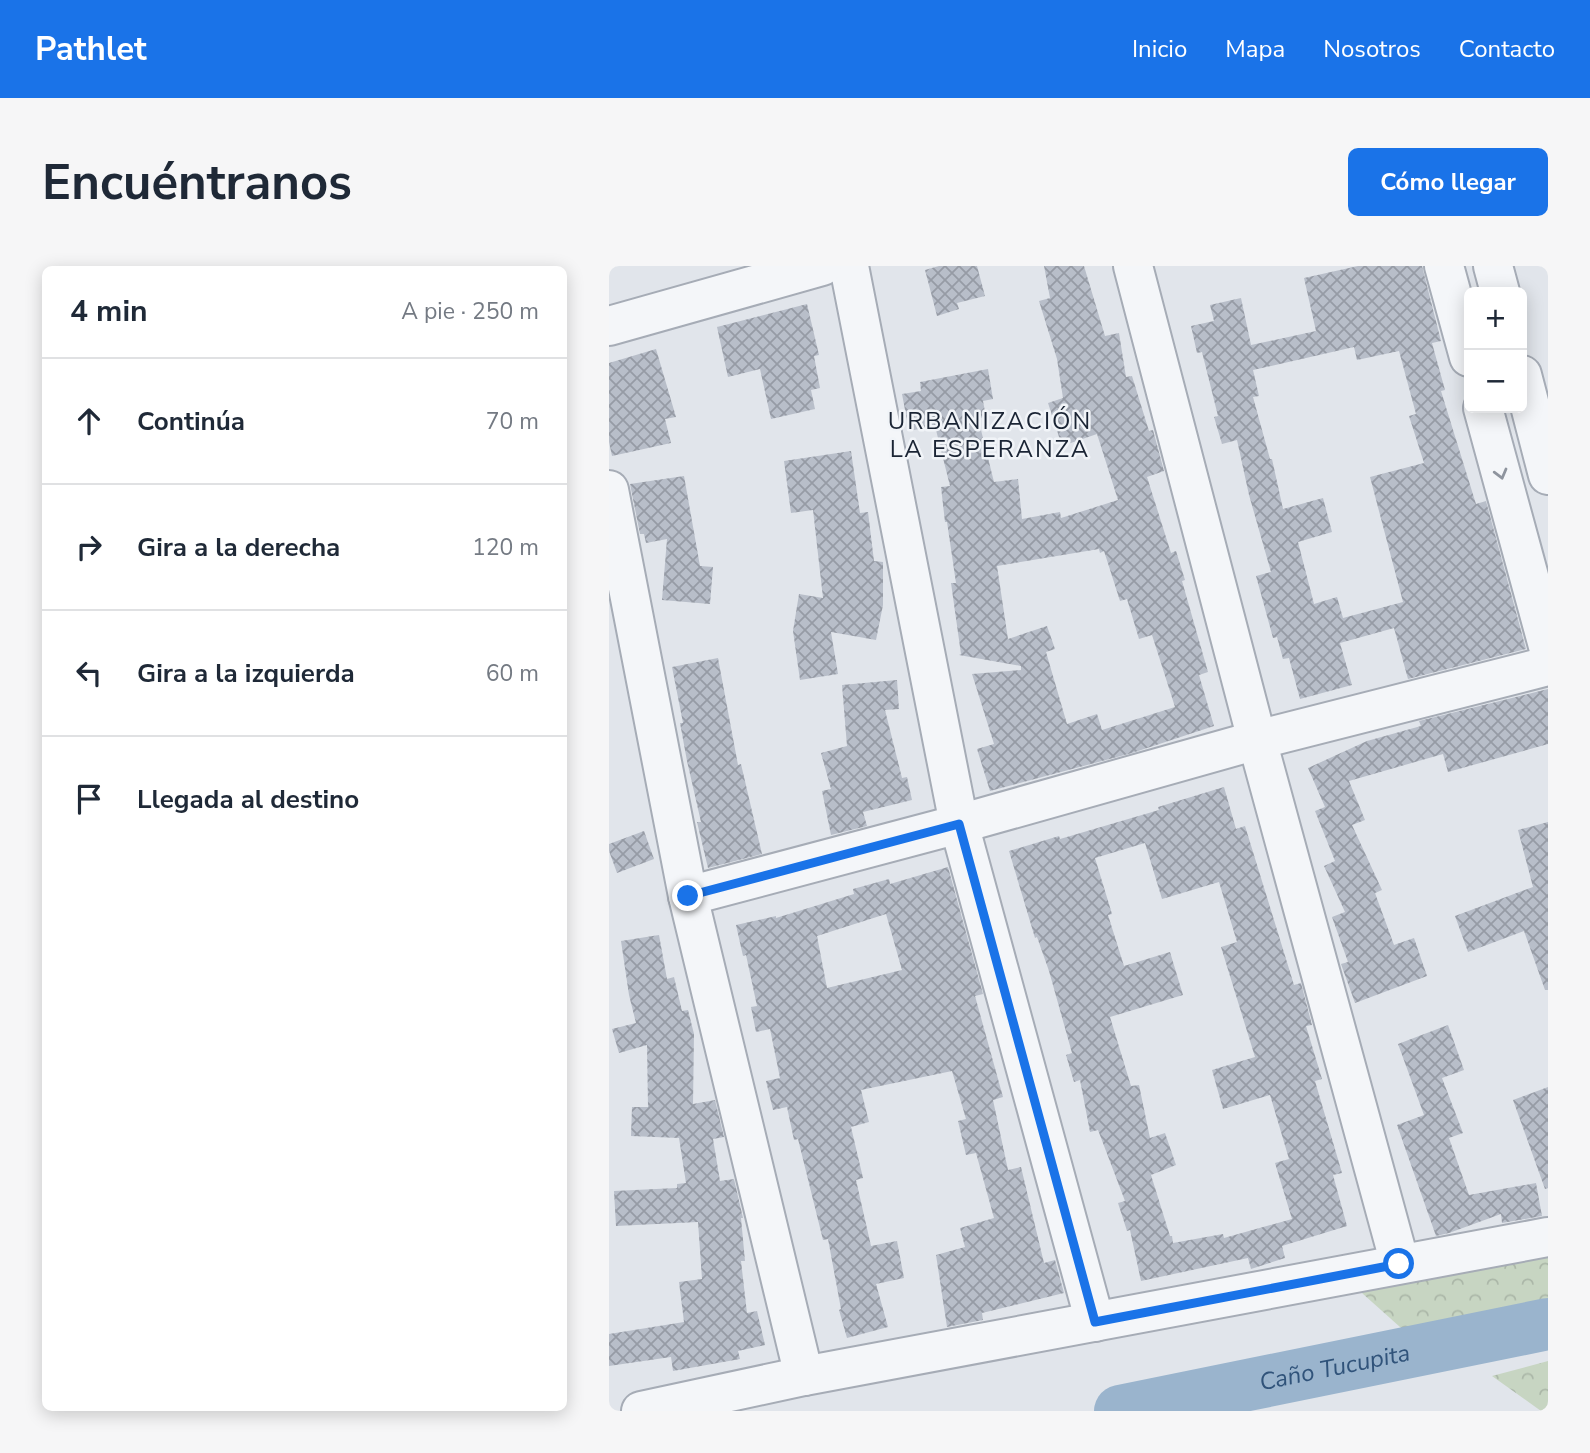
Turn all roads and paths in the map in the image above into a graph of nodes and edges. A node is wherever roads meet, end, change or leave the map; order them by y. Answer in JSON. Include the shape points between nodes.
{"nodes":[{"id":1,"x":822,"y":266,"type":"edge"},
{"id":2,"x":849,"y":266,"type":"edge"},
{"id":3,"x":1133,"y":266,"type":"edge"},
{"id":4,"x":1444,"y":266,"type":"edge"},
{"id":5,"x":1493,"y":266,"type":"edge"},
{"id":6,"x":1499,"y":287,"type":"edge"},
{"id":7,"x":609,"y":327,"type":"edge"},
{"id":8,"x":1467,"y":350,"type":"edge"},
{"id":9,"x":1527,"y":394,"type":"edge"},
{"id":10,"x":1484,"y":413,"type":"edge"},
{"id":11,"x":1548,"y":475,"type":"edge"},
{"id":12,"x":609,"y":490,"type":"edge"},
{"id":13,"x":1548,"y":646,"type":"edge"},
{"id":14,"x":1548,"y":666,"type":"edge"},
{"id":15,"x":1257,"y":740,"type":"junction"},
{"id":16,"x":959,"y":824,"type":"junction"},
{"id":17,"x":688,"y":896,"type":"junction"},
{"id":18,"x":1548,"y":1237,"type":"edge"},
{"id":19,"x":1399,"y":1264,"type":"junction"},
{"id":20,"x":1095,"y":1322,"type":"junction"},
{"id":21,"x":804,"y":1376,"type":"junction"},
{"id":22,"x":641,"y":1411,"type":"edge"}],
"edges":[{"from":1,"to":7,"type":"street"},
{"from":2,"to":16,"type":"street"},
{"from":3,"to":15,"type":"street"},
{"from":4,"to":8,"type":"street"},
{"from":5,"to":6,"type":"street"},
{"from":9,"to":11,"type":"street"},
{"from":10,"to":13,"type":"street","one_way":true},
{"from":12,"to":17,"type":"street"},
{"from":14,"to":15,"type":"street"},
{"from":15,"to":16,"type":"street"},
{"from":15,"to":19,"type":"street"},
{"from":16,"to":17,"type":"street"},
{"from":16,"to":20,"type":"street"},
{"from":17,"to":21,"type":"street"},
{"from":18,"to":19,"type":"street"},
{"from":19,"to":20,"type":"street"},
{"from":20,"to":21,"type":"street"},
{"from":21,"to":22,"type":"street"}]}
